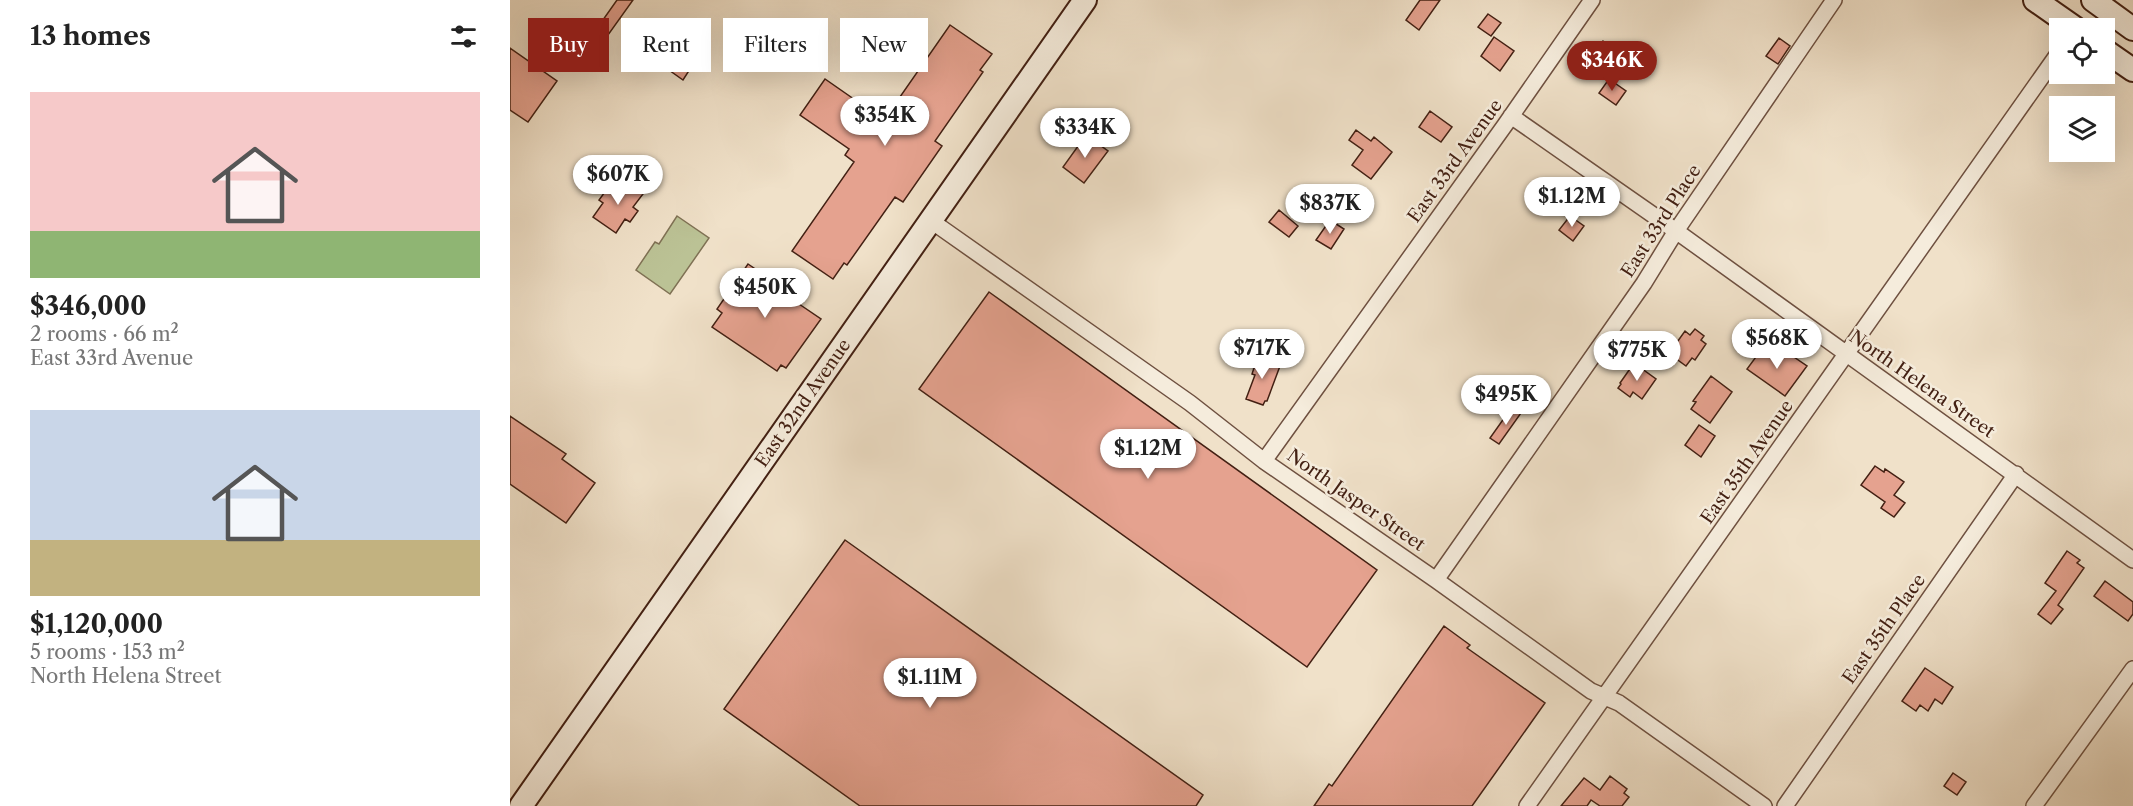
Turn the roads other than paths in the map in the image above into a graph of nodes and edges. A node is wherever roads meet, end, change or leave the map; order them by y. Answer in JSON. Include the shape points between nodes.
{"nodes":[{"id":1,"x":1085,"y":0,"type":"edge"},
{"id":2,"x":1592,"y":0,"type":"edge"},
{"id":3,"x":1834,"y":0,"type":"edge"},
{"id":4,"x":2035,"y":0,"type":"edge"},
{"id":5,"x":2093,"y":0,"type":"edge"},
{"id":6,"x":2061,"y":18,"type":"edge"},
{"id":7,"x":2133,"y":29,"type":"edge"},
{"id":8,"x":2115,"y":58,"type":"edge"},
{"id":9,"x":2049,"y":67,"type":"edge"},
{"id":10,"x":2133,"y":70,"type":"edge"},
{"id":11,"x":1511,"y":116,"type":"junction"},
{"id":12,"x":930,"y":220,"type":"junction"},
{"id":13,"x":1676,"y":231,"type":"junction"},
{"id":14,"x":1847,"y":354,"type":"junction"},
{"id":15,"x":1264,"y":461,"type":"junction"},
{"id":16,"x":2016,"y":474,"type":"junction"},
{"id":17,"x":2133,"y":560,"type":"edge"},
{"id":18,"x":1436,"y":580,"type":"junction"},
{"id":19,"x":2133,"y":669,"type":"edge"},
{"id":20,"x":1605,"y":697,"type":"junction"},
{"id":21,"x":521,"y":806,"type":"edge"},
{"id":22,"x":1527,"y":806,"type":"edge"},
{"id":23,"x":1764,"y":806,"type":"edge"},
{"id":24,"x":1785,"y":806,"type":"edge"},
{"id":25,"x":2034,"y":806,"type":"edge"}],
"edges":[{"from":1,"to":12,"type":"street","name":"East 32nd Avenue"},
{"from":2,"to":11,"type":"street","name":"East 33rd Avenue"},
{"from":3,"to":13,"type":"street","name":"East 33rd Place"},
{"from":4,"to":6,"type":"street"},
{"from":5,"to":7,"type":"street"},
{"from":8,"to":10,"type":"street"},
{"from":9,"to":14,"type":"street","name":"East 35th Avenue"},
{"from":11,"to":13,"type":"street","name":"North Helena Street"},
{"from":11,"to":15,"type":"street","name":"East 33rd Avenue"},
{"from":12,"to":15,"type":"street","name":"North Jasper Street","via":[[1190,403]]},
{"from":12,"to":21,"type":"street","name":"East 32nd Avenue"},
{"from":13,"to":14,"type":"street","name":"North Helena Street"},
{"from":13,"to":18,"type":"street","name":"East 33rd Place","via":[[1644,283]]},
{"from":14,"to":16,"type":"street","name":"North Helena Street"},
{"from":14,"to":20,"type":"street","name":"East 35th Avenue"},
{"from":15,"to":18,"type":"street","name":"North Jasper Street"},
{"from":16,"to":17,"type":"street","name":"North Helena Street"},
{"from":16,"to":24,"type":"street","name":"East 35th Place"},
{"from":18,"to":20,"type":"street","name":"North Jasper Street","via":[[1591,691]]},
{"from":19,"to":25,"type":"street"},
{"from":20,"to":22,"type":"street","name":"East 35th Avenue"},
{"from":20,"to":23,"type":"street","name":"North Jasper Street"}]}
